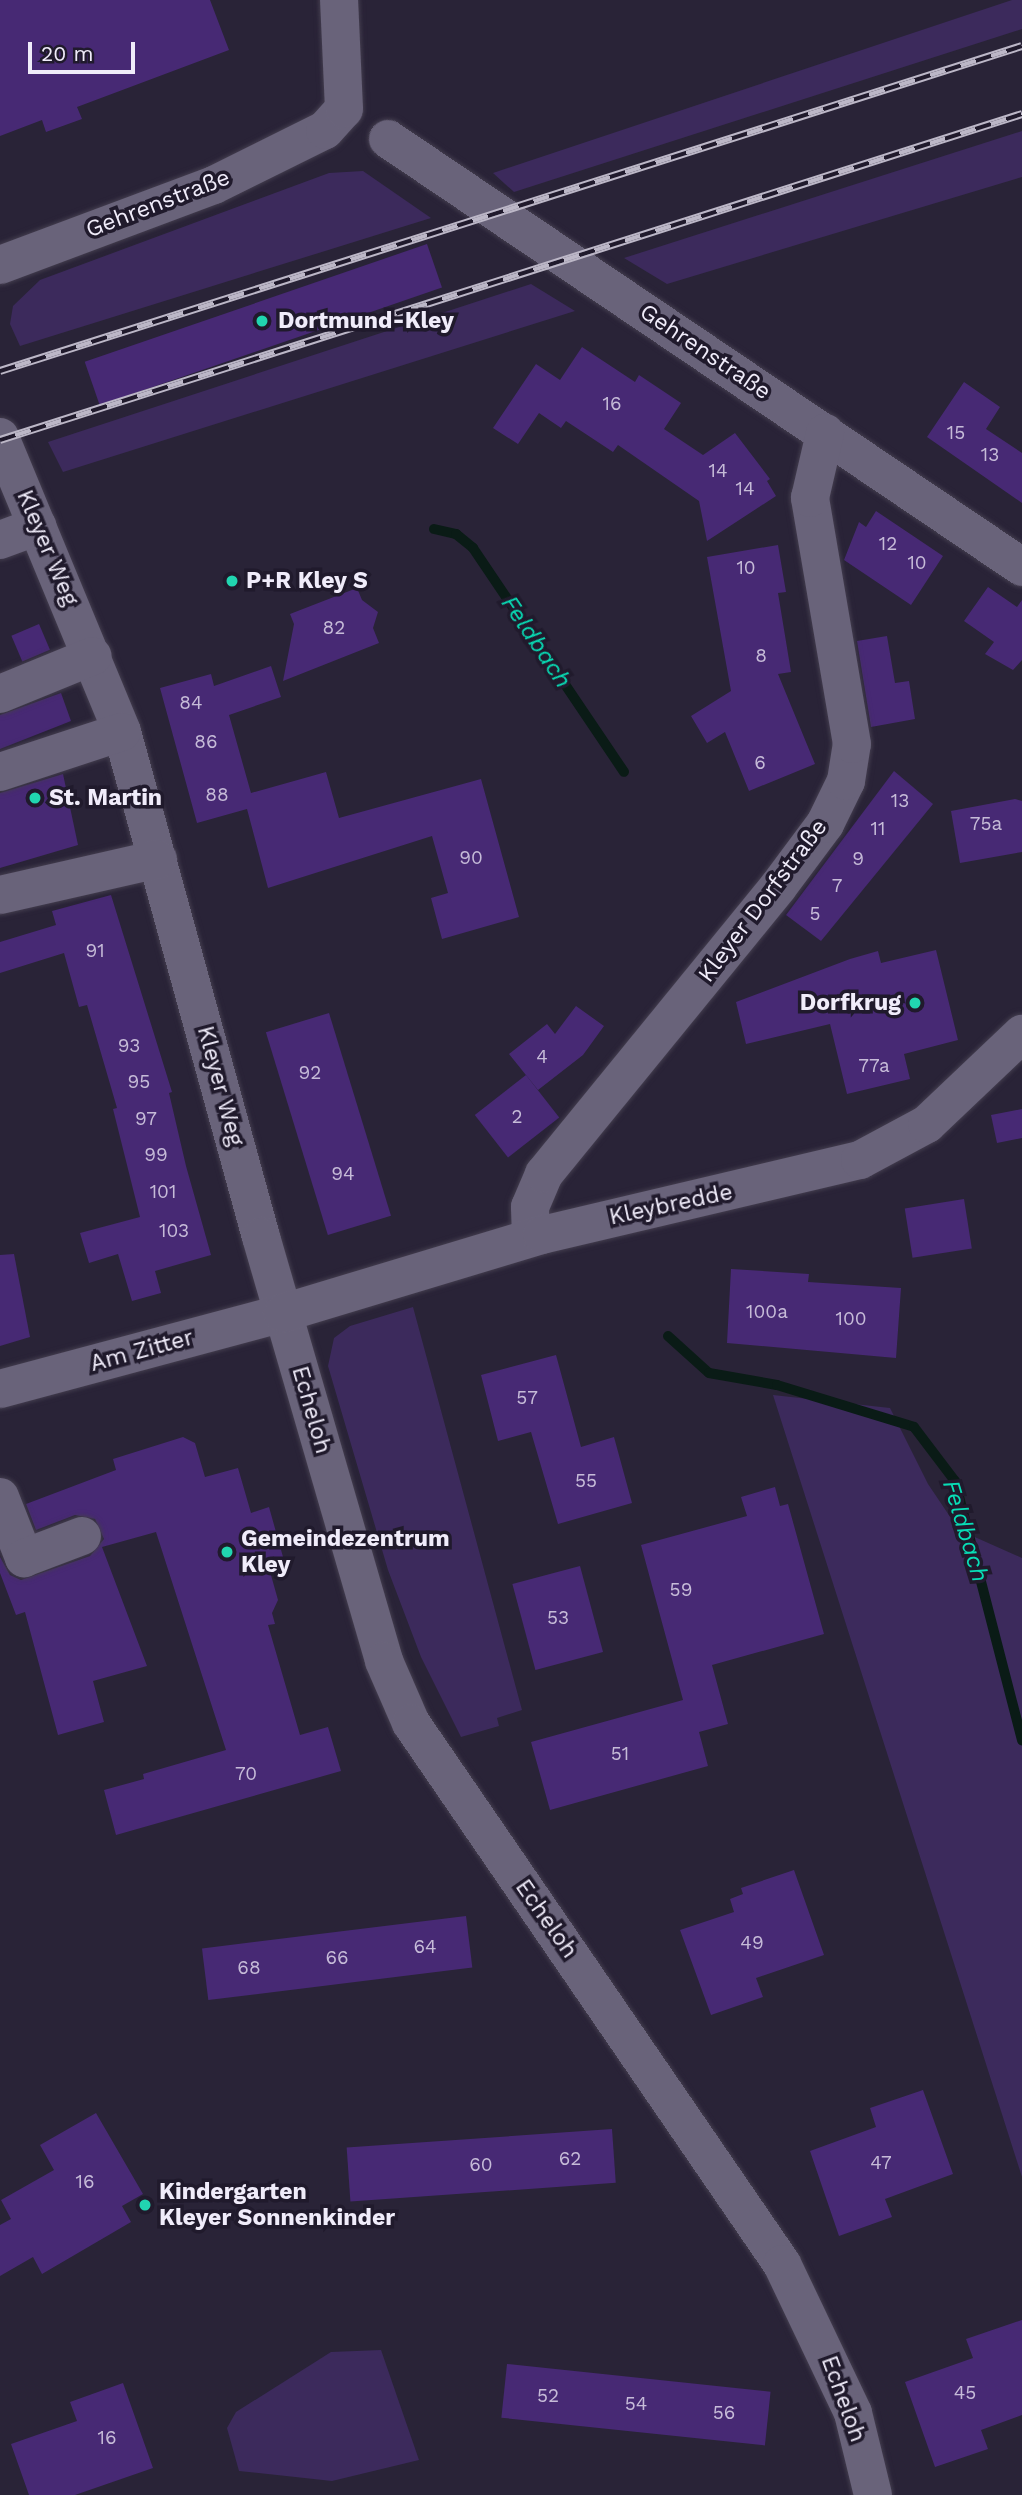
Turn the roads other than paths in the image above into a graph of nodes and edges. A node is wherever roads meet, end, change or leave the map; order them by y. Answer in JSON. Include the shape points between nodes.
{"nodes":[{"id":1,"x":339,"y":0,"type":"edge"},
{"id":2,"x":388,"y":139,"type":"dead end"},
{"id":3,"x":0,"y":265,"type":"edge"},
{"id":4,"x":825,"y":433,"type":"junction"},
{"id":5,"x":0,"y":437,"type":"edge"},
{"id":6,"x":38,"y":526,"type":"junction"},
{"id":7,"x":0,"y":540,"type":"edge"},
{"id":8,"x":1022,"y":567,"type":"edge"},
{"id":9,"x":93,"y":656,"type":"junction"},
{"id":10,"x":0,"y":694,"type":"edge"},
{"id":11,"x":122,"y":732,"type":"junction"},
{"id":12,"x":0,"y":772,"type":"edge"},
{"id":13,"x":158,"y":859,"type":"junction"},
{"id":14,"x":0,"y":895,"type":"edge"},
{"id":15,"x":1022,"y":1034,"type":"edge"},
{"id":16,"x":531,"y":1237,"type":"junction"},
{"id":17,"x":283,"y":1313,"type":"junction"},
{"id":18,"x":0,"y":1389,"type":"edge"},
{"id":19,"x":0,"y":1497,"type":"edge"},
{"id":20,"x":82,"y":1536,"type":"dead end"},
{"id":21,"x":873,"y":2495,"type":"edge"}],
"edges":[{"from":1,"to":3,"type":"street","name":"Gehrenstraße","via":[[344,108],[325,130],[214,185]]},
{"from":2,"to":4,"type":"street","name":"Gehrenstraße"},
{"from":4,"to":8,"type":"street","name":"Gehrenstraße"},
{"from":4,"to":16,"type":"street","name":"Kleyer Dorfstraße","via":[[810,498],[852,744],[846,781],[825,824],[778,887],[544,1174],[530,1207]]},
{"from":5,"to":6,"type":"street","name":"Kleyer Weg"},
{"from":6,"to":7,"type":"street"},
{"from":6,"to":9,"type":"street","name":"Kleyer Weg"},
{"from":9,"to":10,"type":"street"},
{"from":9,"to":11,"type":"street","name":"Kleyer Weg"},
{"from":11,"to":12,"type":"street"},
{"from":11,"to":13,"type":"street","name":"Kleyer Weg"},
{"from":13,"to":14,"type":"street"},
{"from":13,"to":17,"type":"street","name":"Kleyer Weg"},
{"from":15,"to":16,"type":"street","name":"Kleybredde","via":[[927,1124],[860,1160]]},
{"from":16,"to":17,"type":"street","name":"Kleybredde"},
{"from":17,"to":18,"type":"street","name":"Am Zitter"},
{"from":17,"to":21,"type":"street","name":"Echeloh","via":[[367,1608],[411,1723],[782,2264],[853,2413]]},
{"from":19,"to":20,"type":"street","via":[[24,1558]]}]}
